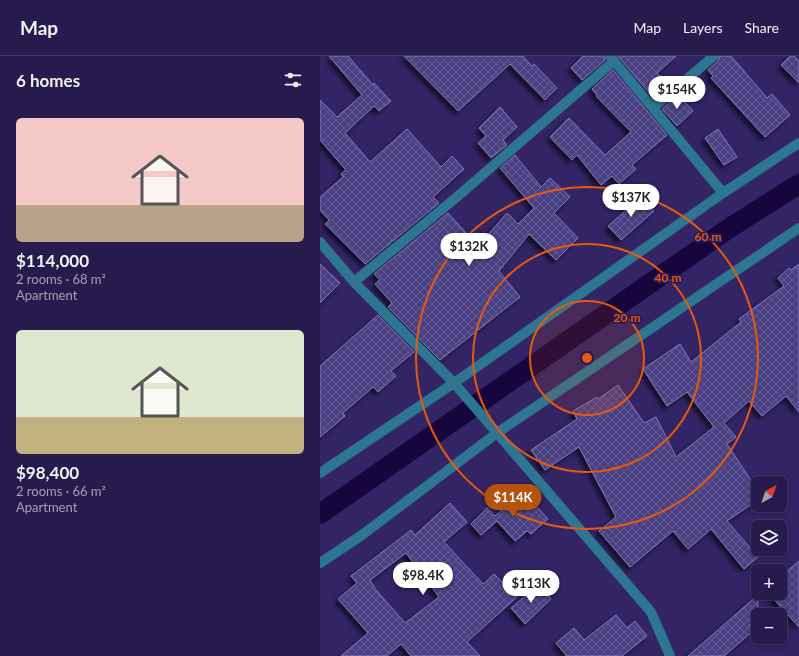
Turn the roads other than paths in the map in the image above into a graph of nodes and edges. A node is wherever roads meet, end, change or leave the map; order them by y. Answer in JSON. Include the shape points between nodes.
{"nodes":[{"id":1,"x":714,"y":56,"type":"edge"},
{"id":2,"x":612,"y":58,"type":"edge"},
{"id":3,"x":653,"y":108,"type":"junction"},
{"id":4,"x":799,"y":143,"type":"edge"},
{"id":5,"x":723,"y":193,"type":"junction"},
{"id":6,"x":799,"y":228,"type":"edge"},
{"id":7,"x":320,"y":242,"type":"edge"},
{"id":8,"x":354,"y":282,"type":"junction"},
{"id":9,"x":454,"y":384,"type":"junction"},
{"id":10,"x":497,"y":433,"type":"junction"},
{"id":11,"x":320,"y":473,"type":"edge"},
{"id":12,"x":320,"y":564,"type":"edge"},
{"id":13,"x":669,"y":656,"type":"edge"}],
"edges":[{"from":1,"to":3,"type":"street"},
{"from":2,"to":3,"type":"street"},
{"from":2,"to":8,"type":"street","via":[[458,196]]},
{"from":3,"to":5,"type":"street"},
{"from":4,"to":5,"type":"street"},
{"from":5,"to":9,"type":"street"},
{"from":6,"to":10,"type":"street"},
{"from":7,"to":8,"type":"street"},
{"from":8,"to":9,"type":"street"},
{"from":9,"to":10,"type":"street"},
{"from":9,"to":11,"type":"street"},
{"from":10,"to":12,"type":"street"},
{"from":10,"to":13,"type":"street","via":[[651,612]]}]}
